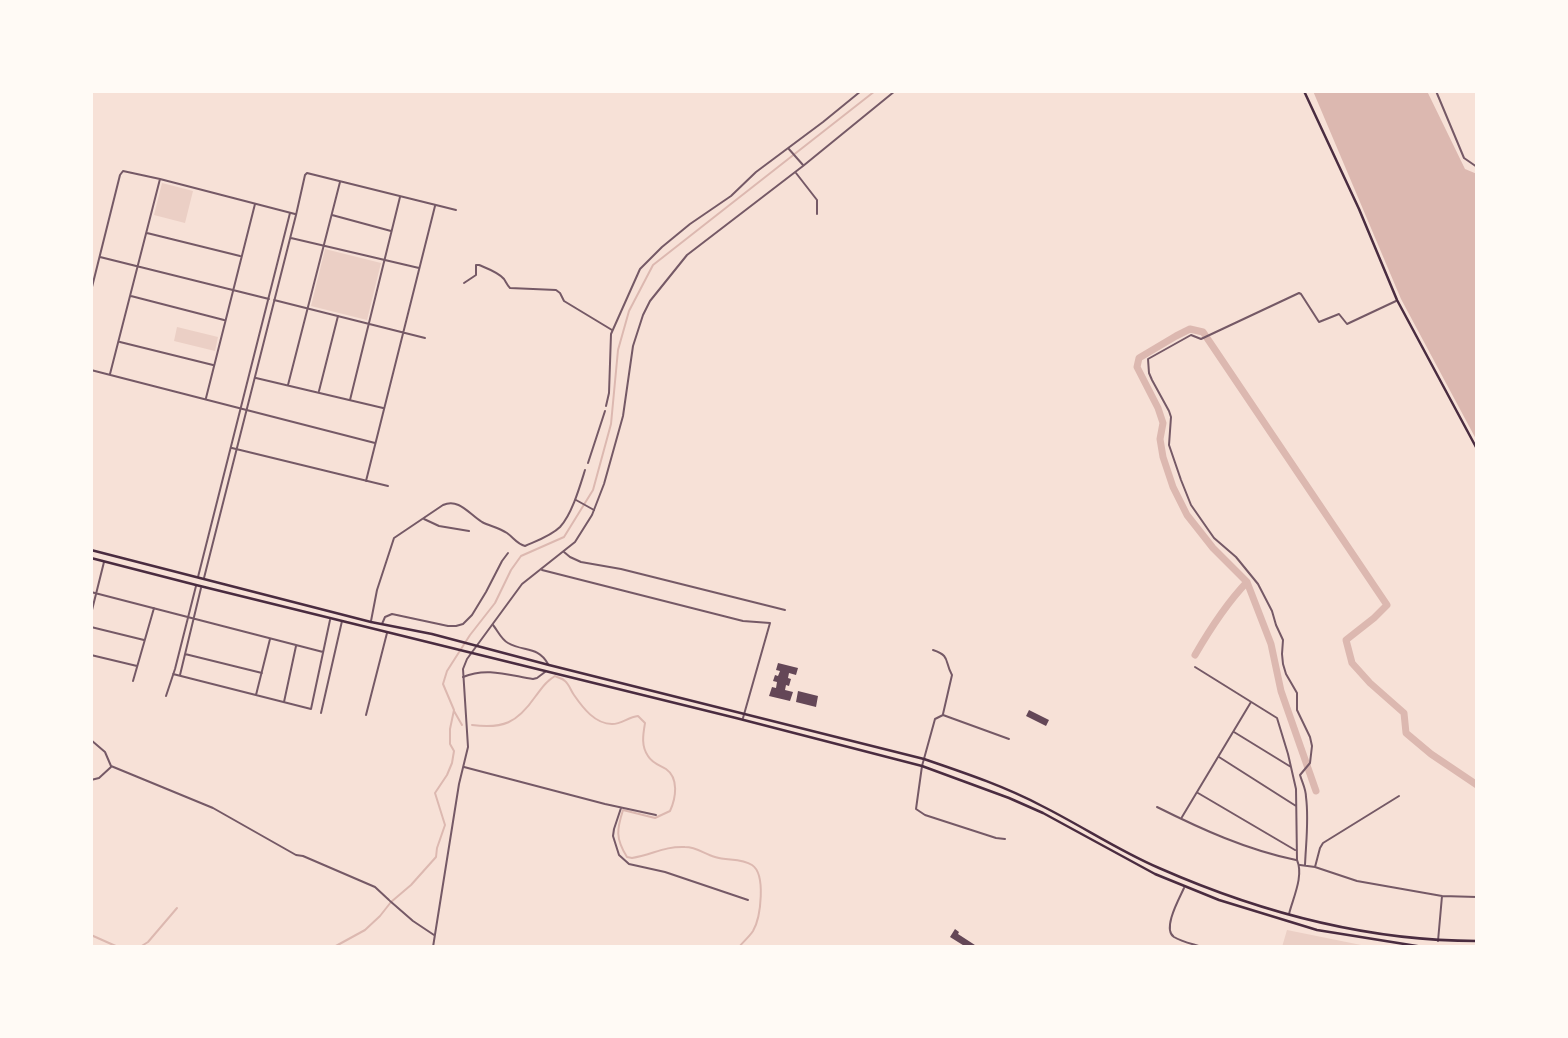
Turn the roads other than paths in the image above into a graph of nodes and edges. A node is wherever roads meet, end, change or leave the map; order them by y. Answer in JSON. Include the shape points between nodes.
{"nodes":[{"id":1,"x":861,"y":91,"type":"edge"},
{"id":2,"x":895,"y":91,"type":"edge"},
{"id":3,"x":1304,"y":91,"type":"edge"},
{"id":4,"x":1436,"y":91,"type":"edge"},
{"id":5,"x":789,"y":149,"type":"junction"},
{"id":6,"x":803,"y":165,"type":"junction"},
{"id":7,"x":1477,"y":167,"type":"edge"},
{"id":8,"x":795,"y":172,"type":"junction"},
{"id":9,"x":160,"y":179,"type":"junction"},
{"id":10,"x":340,"y":181,"type":"junction"},
{"id":11,"x":401,"y":196,"type":"junction"},
{"id":12,"x":255,"y":204,"type":"junction"},
{"id":13,"x":435,"y":205,"type":"junction"},
{"id":14,"x":456,"y":210,"type":"dead end"},
{"id":15,"x":290,"y":213,"type":"junction"},
{"id":16,"x":817,"y":214,"type":"dead end"},
{"id":17,"x":296,"y":215,"type":"junction"},
{"id":18,"x":331,"y":215,"type":"junction"},
{"id":19,"x":392,"y":231,"type":"junction"},
{"id":20,"x":146,"y":233,"type":"junction"},
{"id":21,"x":290,"y":238,"type":"junction"},
{"id":22,"x":324,"y":246,"type":"junction"},
{"id":23,"x":100,"y":257,"type":"junction"},
{"id":24,"x":241,"y":257,"type":"junction"},
{"id":25,"x":385,"y":260,"type":"junction"},
{"id":26,"x":138,"y":266,"type":"junction"},
{"id":27,"x":419,"y":268,"type":"junction"},
{"id":28,"x":464,"y":284,"type":"dead end"},
{"id":29,"x":232,"y":290,"type":"junction"},
{"id":30,"x":91,"y":291,"type":"edge"},
{"id":31,"x":130,"y":296,"type":"junction"},
{"id":32,"x":269,"y":299,"type":"junction"},
{"id":33,"x":274,"y":300,"type":"junction"},
{"id":34,"x":1397,"y":300,"type":"junction"},
{"id":35,"x":308,"y":309,"type":"junction"},
{"id":36,"x":338,"y":316,"type":"junction"},
{"id":37,"x":225,"y":321,"type":"junction"},
{"id":38,"x":369,"y":324,"type":"junction"},
{"id":39,"x":613,"y":330,"type":"junction"},
{"id":40,"x":403,"y":332,"type":"junction"},
{"id":41,"x":425,"y":338,"type":"dead end"},
{"id":42,"x":118,"y":342,"type":"junction"},
{"id":43,"x":214,"y":365,"type":"junction"},
{"id":44,"x":91,"y":370,"type":"edge"},
{"id":45,"x":110,"y":375,"type":"junction"},
{"id":46,"x":255,"y":377,"type":"junction"},
{"id":47,"x":288,"y":385,"type":"junction"},
{"id":48,"x":318,"y":392,"type":"junction"},
{"id":49,"x":206,"y":399,"type":"junction"},
{"id":50,"x":350,"y":400,"type":"junction"},
{"id":51,"x":606,"y":406,"type":"dead end"},
{"id":52,"x":240,"y":407,"type":"junction"},
{"id":53,"x":384,"y":408,"type":"junction"},
{"id":54,"x":247,"y":409,"type":"junction"},
{"id":55,"x":605,"y":411,"type":"dead end"},
{"id":56,"x":375,"y":443,"type":"junction"},
{"id":57,"x":231,"y":448,"type":"junction"},
{"id":58,"x":236,"y":449,"type":"junction"},
{"id":59,"x":1477,"y":449,"type":"edge"},
{"id":60,"x":587,"y":463,"type":"dead end"},
{"id":61,"x":585,"y":470,"type":"dead end"},
{"id":62,"x":366,"y":481,"type":"junction"},
{"id":63,"x":388,"y":486,"type":"dead end"},
{"id":64,"x":576,"y":500,"type":"junction"},
{"id":65,"x":594,"y":510,"type":"junction"},
{"id":66,"x":424,"y":518,"type":"junction"},
{"id":67,"x":469,"y":531,"type":"dead end"},
{"id":68,"x":91,"y":550,"type":"edge"},
{"id":69,"x":564,"y":551,"type":"junction"},
{"id":70,"x":106,"y":553,"type":"junction"},
{"id":71,"x":508,"y":553,"type":"dead end"},
{"id":72,"x":91,"y":558,"type":"edge"},
{"id":73,"x":104,"y":561,"type":"junction"},
{"id":74,"x":541,"y":570,"type":"junction"},
{"id":75,"x":198,"y":577,"type":"junction"},
{"id":76,"x":204,"y":579,"type":"junction"},
{"id":77,"x":196,"y":585,"type":"junction"},
{"id":78,"x":202,"y":587,"type":"junction"},
{"id":79,"x":91,"y":592,"type":"edge"},
{"id":80,"x":96,"y":593,"type":"junction"},
{"id":81,"x":154,"y":608,"type":"junction"},
{"id":82,"x":785,"y":610,"type":"dead end"},
{"id":83,"x":332,"y":612,"type":"junction"},
{"id":84,"x":91,"y":614,"type":"edge"},
{"id":85,"x":188,"y":616,"type":"junction"},
{"id":86,"x":194,"y":618,"type":"junction"},
{"id":87,"x":331,"y":618,"type":"junction"},
{"id":88,"x":342,"y":620,"type":"junction"},
{"id":89,"x":371,"y":622,"type":"junction"},
{"id":90,"x":382,"y":624,"type":"junction"},
{"id":91,"x":493,"y":624,"type":"junction"},
{"id":92,"x":91,"y":627,"type":"edge"},
{"id":93,"x":387,"y":632,"type":"junction"},
{"id":94,"x":270,"y":638,"type":"junction"},
{"id":95,"x":145,"y":640,"type":"junction"},
{"id":96,"x":296,"y":645,"type":"junction"},
{"id":97,"x":933,"y":650,"type":"dead end"},
{"id":98,"x":323,"y":652,"type":"junction"},
{"id":99,"x":185,"y":654,"type":"junction"},
{"id":100,"x":91,"y":655,"type":"edge"},
{"id":101,"x":549,"y":665,"type":"junction"},
{"id":102,"x":137,"y":666,"type":"junction"},
{"id":103,"x":1195,"y":667,"type":"dead end"},
{"id":104,"x":546,"y":671,"type":"junction"},
{"id":105,"x":262,"y":673,"type":"junction"},
{"id":106,"x":173,"y":674,"type":"junction"},
{"id":107,"x":180,"y":676,"type":"junction"},
{"id":108,"x":463,"y":677,"type":"junction"},
{"id":109,"x":133,"y":681,"type":"dead end"},
{"id":110,"x":614,"y":681,"type":"junction"},
{"id":111,"x":612,"y":687,"type":"junction"},
{"id":112,"x":166,"y":696,"type":"dead end"},
{"id":113,"x":256,"y":696,"type":"junction"},
{"id":114,"x":1252,"y":701,"type":"junction"},
{"id":115,"x":284,"y":702,"type":"junction"},
{"id":116,"x":701,"y":703,"type":"junction"},
{"id":117,"x":700,"y":709,"type":"junction"},
{"id":118,"x":321,"y":713,"type":"dead end"},
{"id":119,"x":744,"y":714,"type":"junction"},
{"id":120,"x":366,"y":715,"type":"dead end"},
{"id":121,"x":943,"y":715,"type":"junction"},
{"id":122,"x":742,"y":720,"type":"junction"},
{"id":123,"x":1234,"y":732,"type":"junction"},
{"id":124,"x":821,"y":733,"type":"junction"},
{"id":125,"x":1009,"y":739,"type":"dead end"},
{"id":126,"x":91,"y":740,"type":"edge"},
{"id":127,"x":819,"y":740,"type":"junction"},
{"id":128,"x":1219,"y":757,"type":"junction"},
{"id":129,"x":924,"y":759,"type":"junction"},
{"id":130,"x":111,"y":766,"type":"junction"},
{"id":131,"x":463,"y":766,"type":"junction"},
{"id":132,"x":922,"y":766,"type":"junction"},
{"id":133,"x":1292,"y":768,"type":"junction"},
{"id":134,"x":91,"y":780,"type":"edge"},
{"id":135,"x":1012,"y":791,"type":"junction"},
{"id":136,"x":1197,"y":792,"type":"junction"},
{"id":137,"x":1399,"y":796,"type":"dead end"},
{"id":138,"x":1009,"y":798,"type":"junction"},
{"id":139,"x":1297,"y":806,"type":"junction"},
{"id":140,"x":622,"y":807,"type":"junction"},
{"id":141,"x":1157,"y":807,"type":"dead end"},
{"id":142,"x":656,"y":815,"type":"dead end"},
{"id":143,"x":1181,"y":819,"type":"junction"},
{"id":144,"x":1005,"y":839,"type":"dead end"},
{"id":145,"x":1296,"y":851,"type":"junction"},
{"id":146,"x":1297,"y":860,"type":"junction"},
{"id":147,"x":1299,"y":865,"type":"junction"},
{"id":148,"x":1305,"y":865,"type":"junction"},
{"id":149,"x":1315,"y":867,"type":"junction"},
{"id":150,"x":1157,"y":868,"type":"junction"},
{"id":151,"x":1155,"y":874,"type":"junction"},
{"id":152,"x":1184,"y":887,"type":"junction"},
{"id":153,"x":1221,"y":893,"type":"junction"},
{"id":154,"x":1442,"y":896,"type":"junction"},
{"id":155,"x":1477,"y":897,"type":"edge"},
{"id":156,"x":1219,"y":900,"type":"junction"},
{"id":157,"x":748,"y":901,"type":"dead end"},
{"id":158,"x":1289,"y":915,"type":"junction"},
{"id":159,"x":1287,"y":922,"type":"junction"},
{"id":160,"x":1368,"y":932,"type":"junction"},
{"id":161,"x":435,"y":936,"type":"junction"},
{"id":162,"x":1367,"y":939,"type":"junction"},
{"id":163,"x":1438,"y":941,"type":"junction"},
{"id":164,"x":1477,"y":941,"type":"edge"},
{"id":165,"x":433,"y":947,"type":"edge"},
{"id":166,"x":1202,"y":947,"type":"edge"},
{"id":167,"x":1423,"y":947,"type":"edge"},
{"id":168,"x":1438,"y":947,"type":"edge"}],
"edges":[{"from":1,"to":5,"type":"street"},
{"from":2,"to":6,"type":"street"},
{"from":3,"to":34,"type":"main road"},
{"from":4,"to":7,"type":"street","via":[[1464,158]]},
{"from":5,"to":6,"type":"street"},
{"from":5,"to":39,"type":"street","via":[[648,260]]},
{"from":6,"to":8,"type":"street"},
{"from":8,"to":16,"type":"street","via":[[817,200]]},
{"from":8,"to":65,"type":"street","via":[[687,255],[650,301],[633,346],[623,416]]},
{"from":9,"to":12,"type":"street"},
{"from":9,"to":20,"type":"street"},
{"from":9,"to":23,"type":"street","via":[[123,171]]},
{"from":10,"to":11,"type":"street"},
{"from":10,"to":17,"type":"street","via":[[307,173]]},
{"from":10,"to":18,"type":"street"},
{"from":11,"to":13,"type":"street"},
{"from":11,"to":19,"type":"street"},
{"from":12,"to":15,"type":"street"},
{"from":12,"to":24,"type":"street"},
{"from":13,"to":14,"type":"street"},
{"from":13,"to":27,"type":"street"},
{"from":15,"to":17,"type":"street"},
{"from":15,"to":32,"type":"street"},
{"from":17,"to":21,"type":"street"},
{"from":18,"to":19,"type":"street"},
{"from":18,"to":22,"type":"street"},
{"from":19,"to":25,"type":"street"},
{"from":20,"to":24,"type":"street"},
{"from":20,"to":26,"type":"street"},
{"from":21,"to":22,"type":"street"},
{"from":21,"to":33,"type":"street"},
{"from":22,"to":25,"type":"street"},
{"from":22,"to":35,"type":"street"},
{"from":23,"to":26,"type":"street"},
{"from":23,"to":30,"type":"street"},
{"from":24,"to":29,"type":"street"},
{"from":25,"to":27,"type":"street"},
{"from":25,"to":38,"type":"street"},
{"from":26,"to":29,"type":"street"},
{"from":26,"to":31,"type":"street"},
{"from":27,"to":40,"type":"street"},
{"from":28,"to":39,"type":"street","via":[[476,275],[479,265],[503,278],[510,288],[556,290],[564,301]]},
{"from":29,"to":32,"type":"street"},
{"from":29,"to":37,"type":"street"},
{"from":31,"to":37,"type":"street"},
{"from":31,"to":42,"type":"street"},
{"from":32,"to":33,"type":"street"},
{"from":32,"to":52,"type":"street"},
{"from":33,"to":35,"type":"street"},
{"from":33,"to":46,"type":"street"},
{"from":34,"to":59,"type":"main road"},
{"from":34,"to":148,"type":"street","via":[[1347,324],[1339,314],[1318,321],[1299,293],[1201,339],[1191,335],[1148,359],[1149,373],[1169,411],[1169,445],[1191,505],[1208,531],[1258,584],[1283,640],[1284,668],[1297,694],[1297,710],[1312,749],[1310,763],[1301,773],[1307,797]]},
{"from":35,"to":36,"type":"street"},
{"from":35,"to":47,"type":"street"},
{"from":36,"to":38,"type":"street"},
{"from":36,"to":48,"type":"street"},
{"from":37,"to":43,"type":"street"},
{"from":38,"to":40,"type":"street"},
{"from":38,"to":50,"type":"street"},
{"from":39,"to":51,"type":"street"},
{"from":40,"to":41,"type":"street"},
{"from":40,"to":53,"type":"street"},
{"from":42,"to":43,"type":"street"},
{"from":42,"to":45,"type":"street"},
{"from":43,"to":49,"type":"street"},
{"from":44,"to":45,"type":"street"},
{"from":45,"to":49,"type":"street"},
{"from":46,"to":47,"type":"street"},
{"from":46,"to":54,"type":"street"},
{"from":47,"to":48,"type":"street"},
{"from":48,"to":50,"type":"street"},
{"from":49,"to":52,"type":"street"},
{"from":50,"to":53,"type":"street"},
{"from":52,"to":54,"type":"street"},
{"from":52,"to":57,"type":"street"},
{"from":53,"to":56,"type":"street"},
{"from":54,"to":56,"type":"street"},
{"from":54,"to":58,"type":"street"},
{"from":55,"to":60,"type":"street"},
{"from":56,"to":62,"type":"street"},
{"from":57,"to":58,"type":"street"},
{"from":57,"to":75,"type":"street"},
{"from":58,"to":62,"type":"street"},
{"from":58,"to":76,"type":"street"},
{"from":61,"to":64,"type":"street"},
{"from":62,"to":63,"type":"street"},
{"from":64,"to":65,"type":"street"},
{"from":64,"to":66,"type":"street","via":[[560,527],[522,546],[452,502]]},
{"from":65,"to":69,"type":"street","via":[[575,542]]},
{"from":66,"to":67,"type":"street","via":[[439,526]]},
{"from":66,"to":89,"type":"street","via":[[392,541]]},
{"from":68,"to":70,"type":"main road"},
{"from":69,"to":74,"type":"street"},
{"from":69,"to":82,"type":"street","via":[[581,562]]},
{"from":70,"to":73,"type":"main road"},
{"from":70,"to":75,"type":"main road"},
{"from":71,"to":90,"type":"street","via":[[482,601],[463,624],[448,626],[392,614]]},
{"from":72,"to":73,"type":"main road"},
{"from":73,"to":77,"type":"main road"},
{"from":73,"to":80,"type":"street"},
{"from":74,"to":91,"type":"street","via":[[522,584]]},
{"from":74,"to":119,"type":"street","via":[[743,621],[770,623]]},
{"from":75,"to":76,"type":"main road"},
{"from":75,"to":77,"type":"street"},
{"from":76,"to":78,"type":"street"},
{"from":76,"to":83,"type":"main road"},
{"from":77,"to":78,"type":"main road"},
{"from":77,"to":85,"type":"street"},
{"from":78,"to":86,"type":"street"},
{"from":78,"to":87,"type":"main road"},
{"from":79,"to":80,"type":"street"},
{"from":80,"to":81,"type":"street"},
{"from":80,"to":84,"type":"street"},
{"from":81,"to":85,"type":"street"},
{"from":81,"to":95,"type":"street"},
{"from":83,"to":87,"type":"main road"},
{"from":83,"to":89,"type":"main road"},
{"from":85,"to":86,"type":"street"},
{"from":85,"to":106,"type":"street"},
{"from":86,"to":94,"type":"street"},
{"from":86,"to":99,"type":"street"},
{"from":87,"to":88,"type":"main road"},
{"from":87,"to":98,"type":"street"},
{"from":88,"to":93,"type":"main road"},
{"from":88,"to":118,"type":"street"},
{"from":89,"to":90,"type":"main road"},
{"from":90,"to":101,"type":"main road"},
{"from":91,"to":101,"type":"street","via":[[504,640],[543,655]]},
{"from":91,"to":108,"type":"street","via":[[467,659]]},
{"from":92,"to":95,"type":"street"},
{"from":93,"to":104,"type":"main road"},
{"from":93,"to":120,"type":"street"},
{"from":94,"to":96,"type":"street"},
{"from":94,"to":105,"type":"street"},
{"from":95,"to":102,"type":"street"},
{"from":96,"to":98,"type":"street"},
{"from":96,"to":115,"type":"street"},
{"from":97,"to":121,"type":"street","via":[[946,656],[952,675]]},
{"from":98,"to":115,"type":"street","via":[[311,709]]},
{"from":99,"to":105,"type":"street"},
{"from":99,"to":107,"type":"street"},
{"from":100,"to":102,"type":"street"},
{"from":101,"to":110,"type":"main road"},
{"from":102,"to":109,"type":"street"},
{"from":103,"to":114,"type":"street"},
{"from":104,"to":108,"type":"street","via":[[533,679],[488,671]]},
{"from":104,"to":111,"type":"main road"},
{"from":105,"to":113,"type":"street"},
{"from":106,"to":107,"type":"street"},
{"from":106,"to":112,"type":"street"},
{"from":107,"to":113,"type":"street"},
{"from":108,"to":131,"type":"street","via":[[468,747]]},
{"from":110,"to":111,"type":"main road"},
{"from":110,"to":116,"type":"main road"},
{"from":111,"to":117,"type":"main road"},
{"from":113,"to":115,"type":"street"},
{"from":114,"to":123,"type":"street"},
{"from":114,"to":133,"type":"street","via":[[1277,718]]},
{"from":116,"to":117,"type":"main road"},
{"from":116,"to":119,"type":"main road"},
{"from":117,"to":122,"type":"main road"},
{"from":119,"to":122,"type":"street"},
{"from":119,"to":124,"type":"main road"},
{"from":121,"to":125,"type":"street"},
{"from":121,"to":129,"type":"street","via":[[933,721]]},
{"from":122,"to":127,"type":"main road"},
{"from":123,"to":128,"type":"street"},
{"from":123,"to":133,"type":"street"},
{"from":124,"to":127,"type":"main road"},
{"from":124,"to":129,"type":"main road"},
{"from":126,"to":130,"type":"street","via":[[105,752]]},
{"from":127,"to":132,"type":"main road"},
{"from":128,"to":136,"type":"street"},
{"from":128,"to":139,"type":"street"},
{"from":129,"to":132,"type":"street"},
{"from":129,"to":135,"type":"main road"},
{"from":130,"to":134,"type":"street"},
{"from":130,"to":161,"type":"street","via":[[213,808],[296,855],[375,887]]},
{"from":131,"to":140,"type":"street"},
{"from":131,"to":161,"type":"street"},
{"from":132,"to":138,"type":"main road"},
{"from":132,"to":144,"type":"street","via":[[919,812]]},
{"from":133,"to":139,"type":"street"},
{"from":135,"to":138,"type":"street"},
{"from":135,"to":150,"type":"main road"},
{"from":136,"to":143,"type":"street"},
{"from":136,"to":145,"type":"street"},
{"from":137,"to":149,"type":"street","via":[[1323,843]]},
{"from":138,"to":151,"type":"main road"},
{"from":139,"to":145,"type":"street"},
{"from":140,"to":142,"type":"street"},
{"from":140,"to":157,"type":"street","via":[[613,836],[619,855],[629,863]]},
{"from":141,"to":143,"type":"street"},
{"from":143,"to":146,"type":"street","via":[[1268,854]]},
{"from":145,"to":146,"type":"street"},
{"from":146,"to":147,"type":"street"},
{"from":147,"to":148,"type":"street"},
{"from":147,"to":158,"type":"street"},
{"from":148,"to":149,"type":"street"},
{"from":149,"to":154,"type":"street","via":[[1357,881]]},
{"from":150,"to":151,"type":"street"},
{"from":150,"to":153,"type":"main road"},
{"from":151,"to":152,"type":"main road"},
{"from":152,"to":156,"type":"main road"},
{"from":152,"to":166,"type":"street","via":[[1169,931]]},
{"from":153,"to":156,"type":"street"},
{"from":153,"to":158,"type":"main road"},
{"from":154,"to":155,"type":"street"},
{"from":154,"to":163,"type":"street"},
{"from":156,"to":159,"type":"main road"},
{"from":158,"to":159,"type":"street"},
{"from":158,"to":160,"type":"main road"},
{"from":159,"to":162,"type":"main road"},
{"from":160,"to":162,"type":"street"},
{"from":160,"to":163,"type":"main road"},
{"from":161,"to":165,"type":"street"},
{"from":162,"to":167,"type":"main road"},
{"from":163,"to":164,"type":"main road"},
{"from":163,"to":168,"type":"main road"}]}
